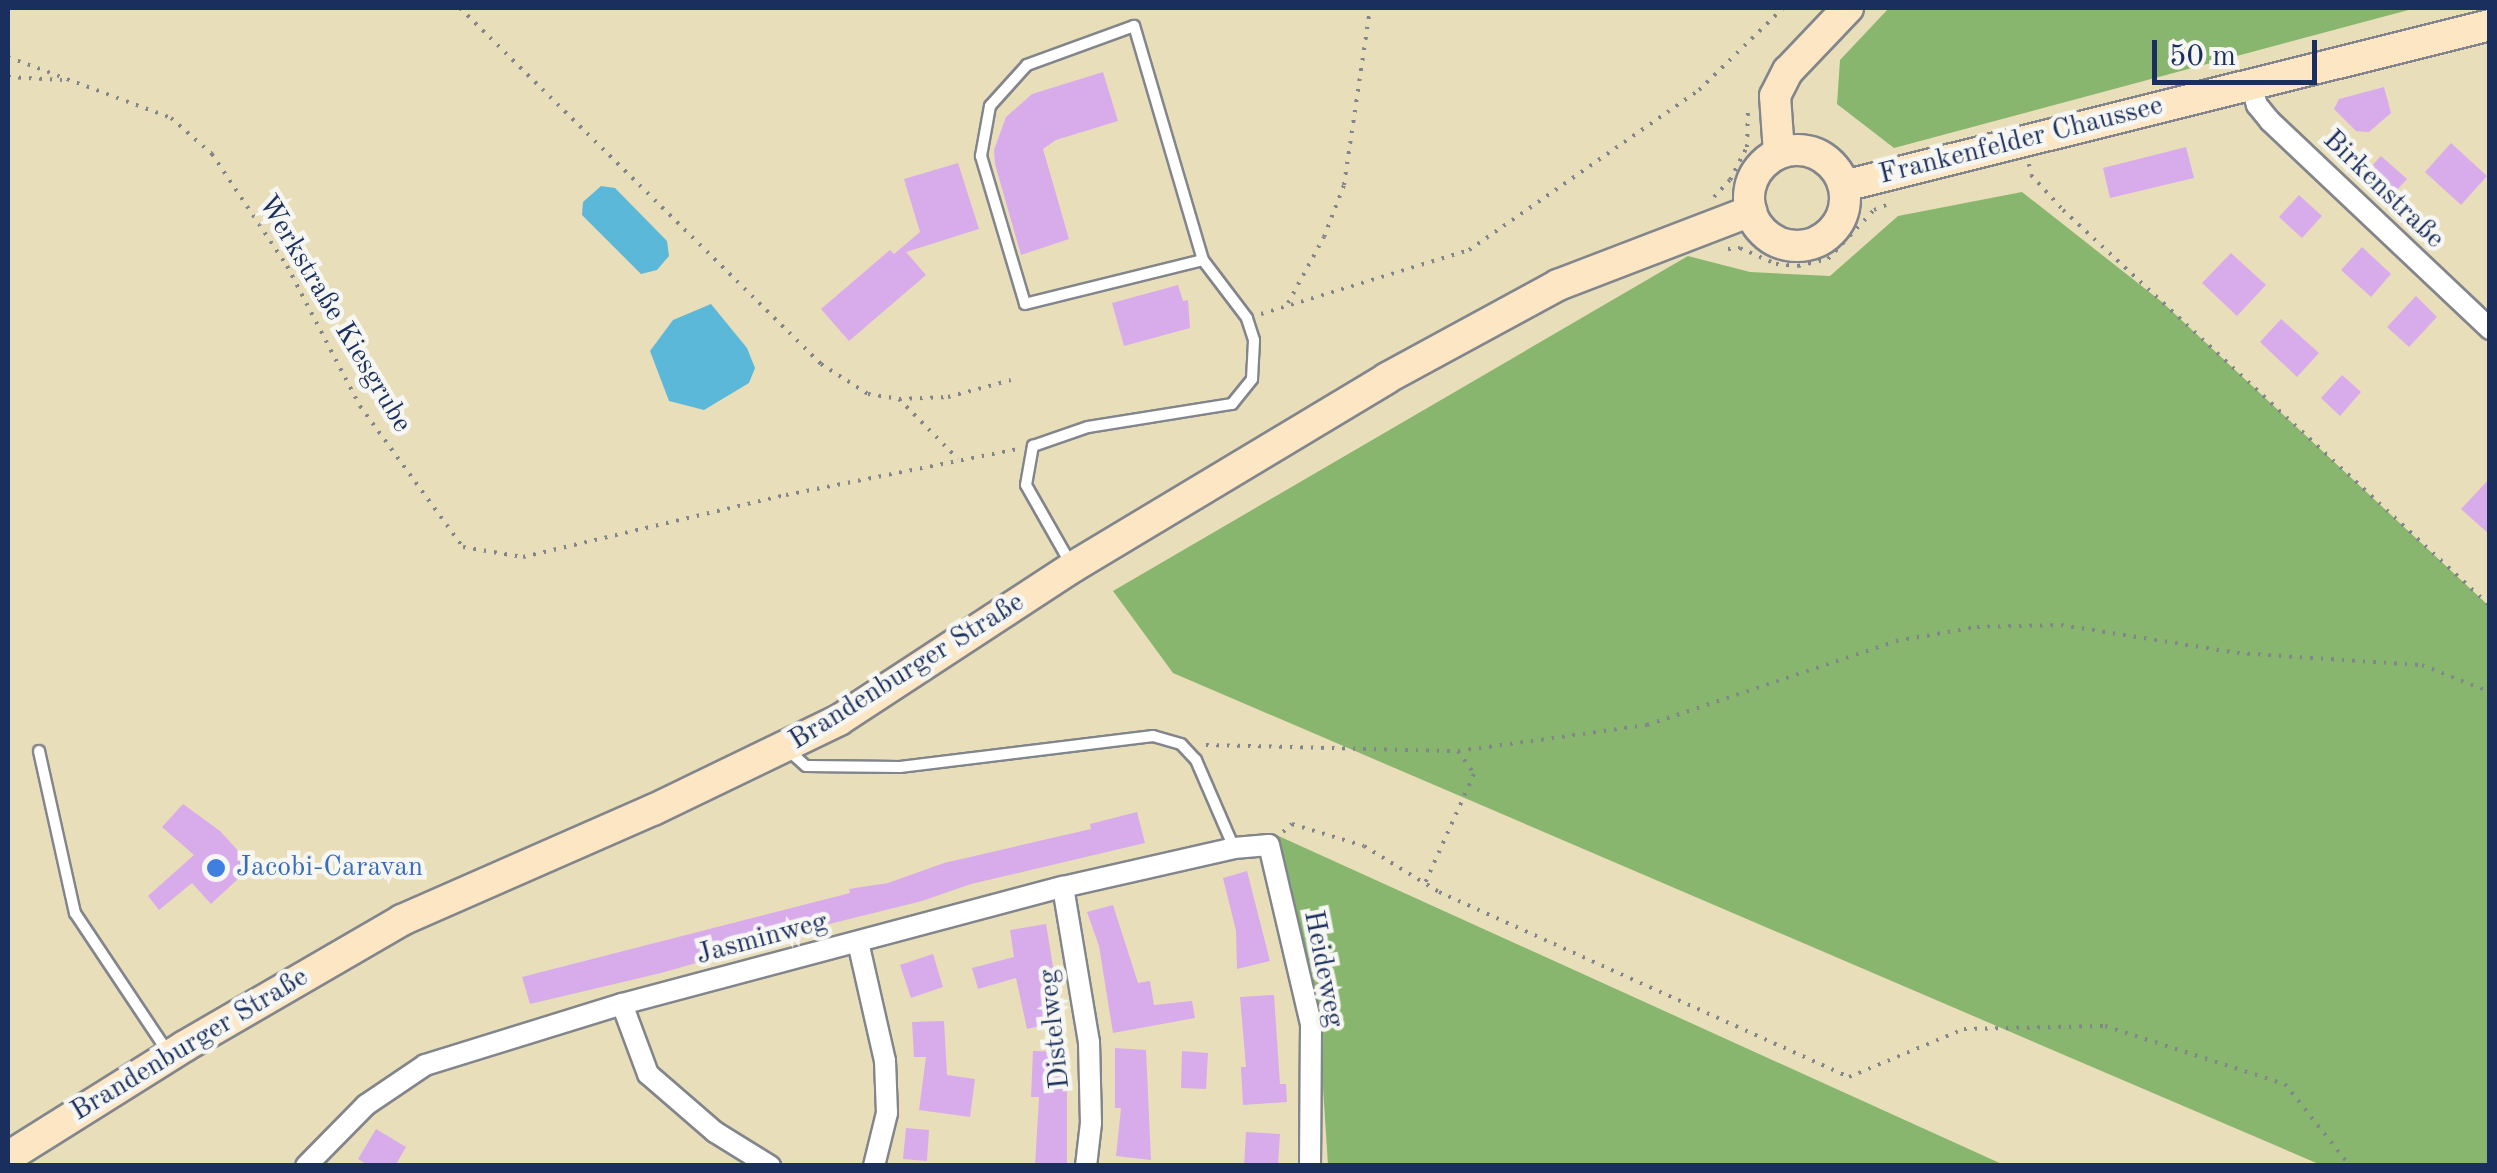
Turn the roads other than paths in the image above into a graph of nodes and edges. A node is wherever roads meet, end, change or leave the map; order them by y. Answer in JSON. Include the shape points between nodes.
{"nodes":[{"id":1,"x":1848,"y":8,"type":"edge"},
{"id":2,"x":2490,"y":25,"type":"edge"},
{"id":3,"x":2252,"y":83,"type":"junction"},
{"id":4,"x":1780,"y":153,"type":"junction"},
{"id":5,"x":1844,"y":186,"type":"junction"},
{"id":6,"x":1750,"y":211,"type":"junction"},
{"id":7,"x":1203,"y":260,"type":"junction"},
{"id":8,"x":2490,"y":329,"type":"edge"},
{"id":9,"x":1073,"y":567,"type":"junction"},
{"id":10,"x":786,"y":749,"type":"junction"},
{"id":11,"x":40,"y":751,"type":"dead end"},
{"id":12,"x":1269,"y":846,"type":"joint"},
{"id":13,"x":1234,"y":848,"type":"junction"},
{"id":14,"x":1063,"y":888,"type":"junction"},
{"id":15,"x":858,"y":942,"type":"junction"},
{"id":16,"x":622,"y":1004,"type":"junction"},
{"id":17,"x":170,"y":1055,"type":"junction"},
{"id":18,"x":8,"y":1157,"type":"edge"},
{"id":19,"x":306,"y":1166,"type":"edge"},
{"id":20,"x":770,"y":1166,"type":"edge"},
{"id":21,"x":874,"y":1166,"type":"edge"},
{"id":22,"x":1086,"y":1166,"type":"edge"},
{"id":23,"x":1310,"y":1166,"type":"edge"}],
"edges":[{"from":1,"to":4,"type":"street","via":[[1788,71],[1776,96]]},
{"from":2,"to":3,"type":"street","name":"Frankenfelder Chaussee"},
{"from":3,"to":5,"type":"street","name":"Frankenfelder Chaussee"},
{"from":3,"to":8,"type":"street","name":"Birkenstraße","via":[[2256,105],[2270,121]]},
{"from":4,"to":5,"type":"street","via":[[1796,149],[1826,159]]},
{"from":4,"to":6,"type":"street","via":[[1757,170]]},
{"from":5,"to":6,"type":"street","via":[[1841,219],[1818,242],[1785,245],[1770,238]]},
{"from":6,"to":9,"type":"street","name":"Brandenburger Straße","via":[[1558,285],[1387,378]]},
{"from":7,"to":7,"type":"lane","via":[[1025,304],[981,156],[990,106],[1027,65],[1134,26]]},
{"from":7,"to":9,"type":"lane","via":[[1247,318],[1254,340],[1252,379],[1232,404],[1088,427],[1034,446],[1026,485]]},
{"from":9,"to":10,"type":"street","name":"Brandenburger Straße"},
{"from":10,"to":13,"type":"lane","via":[[806,766],[843,769],[1153,736],[1181,744],[1196,760]]},
{"from":10,"to":17,"type":"street","name":"Brandenburger Straße","via":[[402,920]]},
{"from":11,"to":17,"type":"lane","via":[[75,913]]},
{"from":12,"to":13,"type":"street","name":"Jasminweg"},
{"from":12,"to":23,"type":"street","name":"Heideweg","via":[[1311,1024]]},
{"from":13,"to":14,"type":"street","name":"Jasminweg"},
{"from":14,"to":15,"type":"street","name":"Jasminweg"},
{"from":14,"to":22,"type":"street","name":"Distelweg","via":[[1089,1042]]},
{"from":15,"to":16,"type":"street","name":"Jasminweg"},
{"from":15,"to":21,"type":"street","via":[[885,1061],[888,1113]]},
{"from":16,"to":19,"type":"street","name":"Jasminweg","via":[[425,1064],[366,1105]]},
{"from":16,"to":20,"type":"street","via":[[648,1074],[715,1132]]},
{"from":17,"to":18,"type":"street","name":"Brandenburger Straße"}]}
